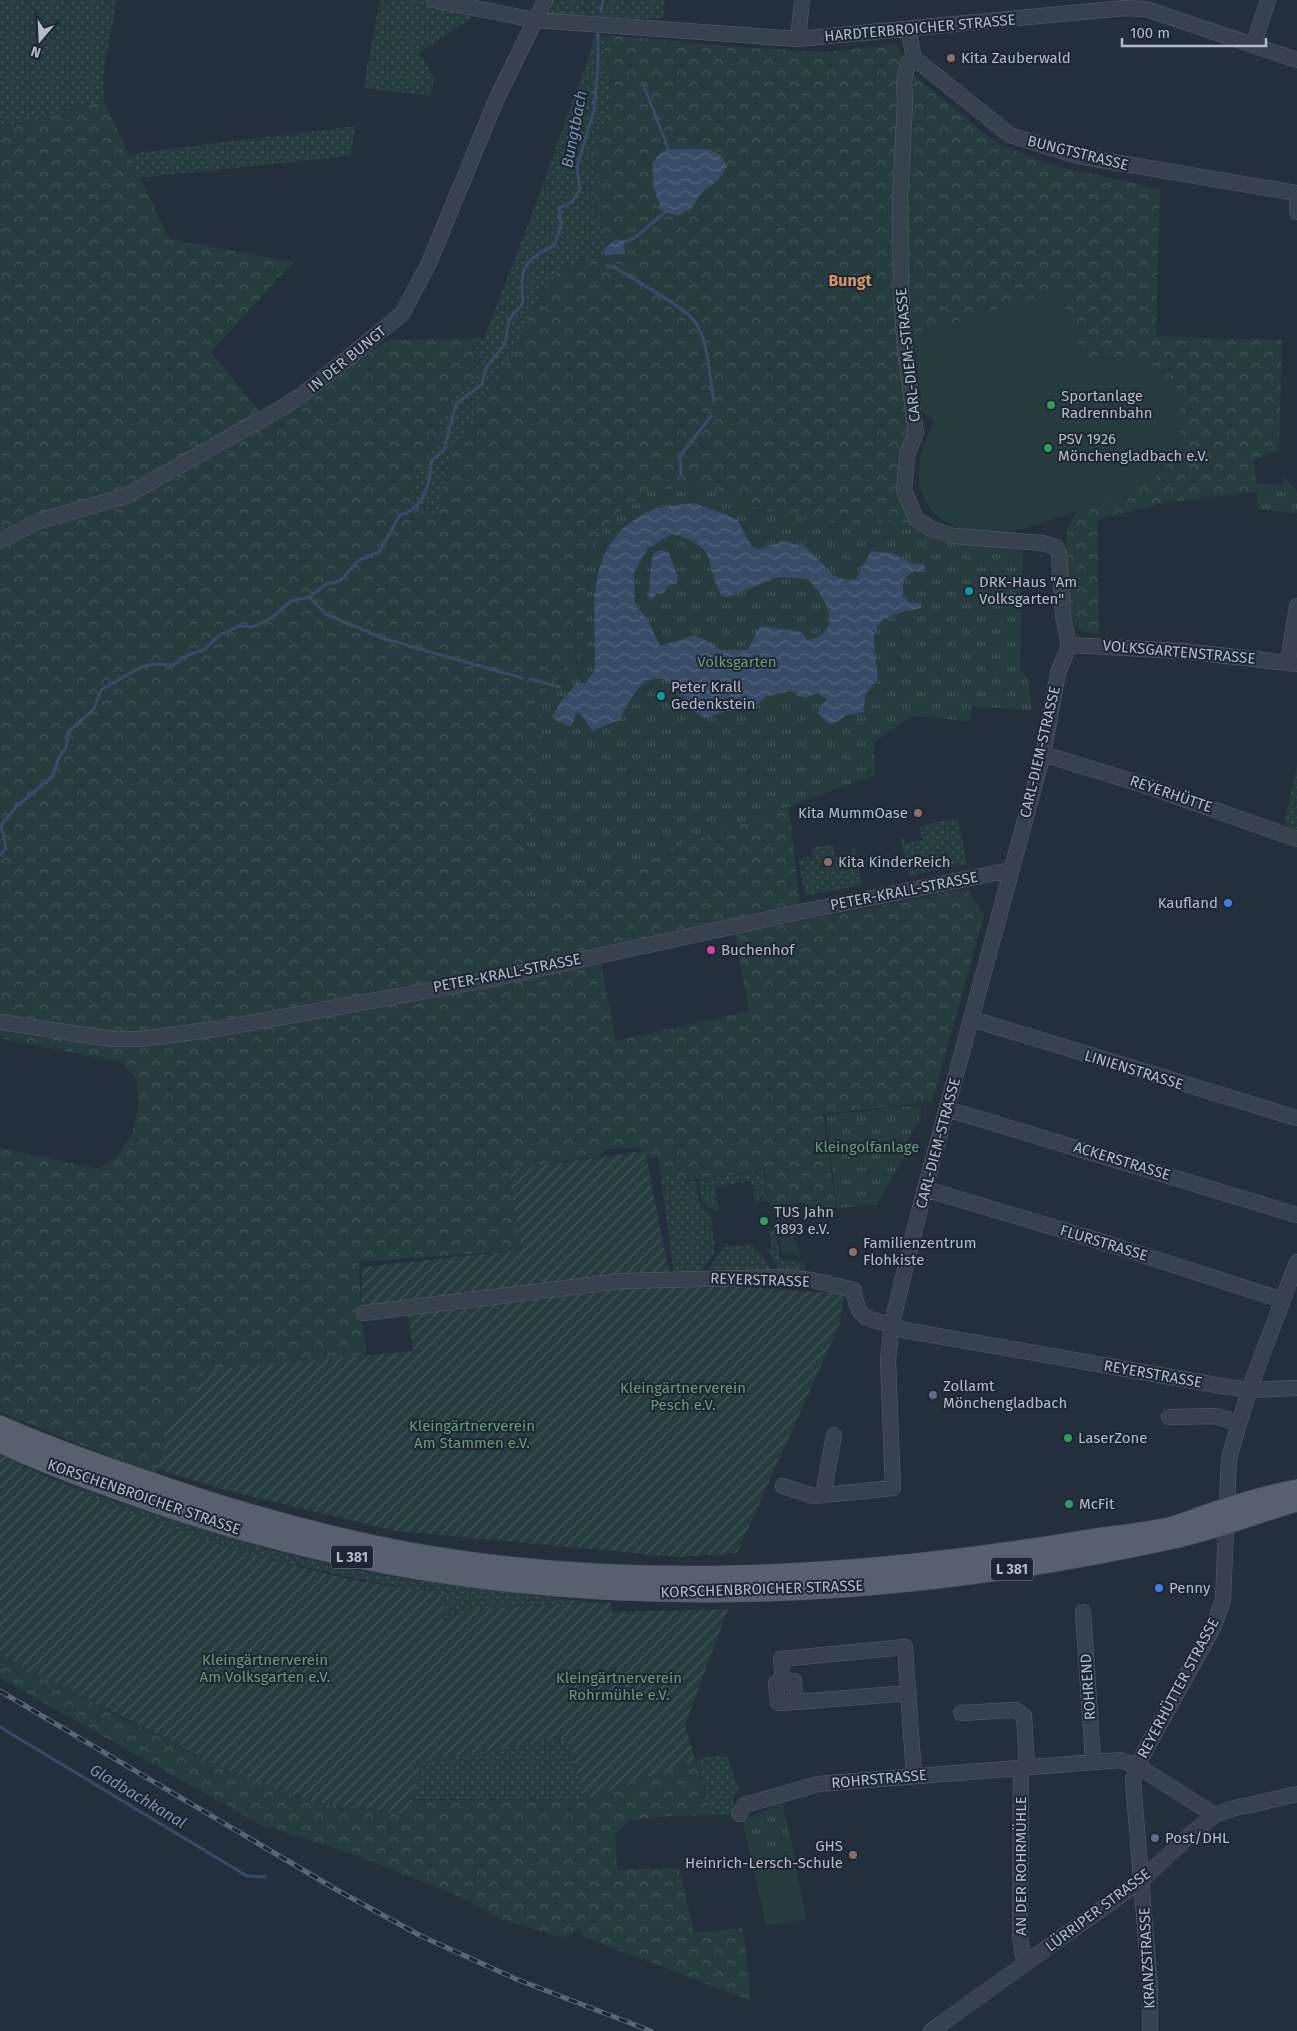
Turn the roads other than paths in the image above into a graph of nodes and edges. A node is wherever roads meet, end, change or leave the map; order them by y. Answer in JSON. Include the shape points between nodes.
{"nodes":[{"id":1,"x":434,"y":0,"type":"edge"},
{"id":2,"x":546,"y":0,"type":"edge"},
{"id":3,"x":802,"y":0,"type":"edge"},
{"id":4,"x":1268,"y":0,"type":"edge"},
{"id":5,"x":535,"y":20,"type":"junction"},
{"id":6,"x":908,"y":29,"type":"junction"},
{"id":7,"x":798,"y":39,"type":"junction"},
{"id":8,"x":1254,"y":44,"type":"junction"},
{"id":9,"x":914,"y":58,"type":"junction"},
{"id":10,"x":1297,"y":60,"type":"edge"},
{"id":11,"x":1297,"y":193,"type":"edge"},
{"id":12,"x":1297,"y":197,"type":"edge"},
{"id":13,"x":1297,"y":212,"type":"edge"},
{"id":14,"x":0,"y":541,"type":"edge"},
{"id":15,"x":1297,"y":606,"type":"edge"},
{"id":16,"x":1069,"y":644,"type":"junction"},
{"id":17,"x":1292,"y":663,"type":"edge"},
{"id":18,"x":1042,"y":754,"type":"junction"},
{"id":19,"x":1297,"y":839,"type":"edge"},
{"id":20,"x":1011,"y":870,"type":"junction"},
{"id":21,"x":972,"y":1019,"type":"junction"},
{"id":22,"x":0,"y":1022,"type":"edge"},
{"id":23,"x":947,"y":1109,"type":"junction"},
{"id":24,"x":1297,"y":1118,"type":"edge"},
{"id":25,"x":925,"y":1189,"type":"junction"},
{"id":26,"x":1297,"y":1215,"type":"edge"},
{"id":27,"x":1297,"y":1263,"type":"edge"},
{"id":28,"x":1282,"y":1300,"type":"junction"},
{"id":29,"x":364,"y":1313,"type":"dead end"},
{"id":30,"x":892,"y":1324,"type":"junction"},
{"id":31,"x":1297,"y":1388,"type":"edge"},
{"id":32,"x":1249,"y":1390,"type":"junction"},
{"id":33,"x":1169,"y":1417,"type":"dead end"},
{"id":34,"x":1238,"y":1423,"type":"junction"},
{"id":35,"x":0,"y":1425,"type":"edge"},
{"id":36,"x":834,"y":1435,"type":"dead end"},
{"id":37,"x":0,"y":1443,"type":"edge"},
{"id":38,"x":783,"y":1486,"type":"dead end"},
{"id":39,"x":1297,"y":1489,"type":"edge"},
{"id":40,"x":823,"y":1495,"type":"junction"},
{"id":41,"x":1297,"y":1502,"type":"edge"},
{"id":42,"x":1226,"y":1517,"type":"junction"},
{"id":43,"x":1083,"y":1612,"type":"dead end"},
{"id":44,"x":909,"y":1693,"type":"junction"},
{"id":45,"x":961,"y":1713,"type":"dead end"},
{"id":46,"x":1093,"y":1761,"type":"junction"},
{"id":47,"x":1137,"y":1766,"type":"junction"},
{"id":48,"x":1024,"y":1767,"type":"junction"},
{"id":49,"x":914,"y":1776,"type":"junction"},
{"id":50,"x":1297,"y":1794,"type":"edge"},
{"id":51,"x":739,"y":1814,"type":"dead end"},
{"id":52,"x":1215,"y":1815,"type":"junction"},
{"id":53,"x":1142,"y":1880,"type":"junction"},
{"id":54,"x":1025,"y":1964,"type":"junction"},
{"id":55,"x":931,"y":2031,"type":"edge"},
{"id":56,"x":1150,"y":2031,"type":"edge"}],
"edges":[{"from":1,"to":5,"type":"street","name":"HARDTERBROICHER STRASSE"},
{"from":2,"to":5,"type":"street","name":"IN DER BUNGT"},
{"from":3,"to":7,"type":"street"},
{"from":4,"to":8,"type":"street"},
{"from":5,"to":7,"type":"street","name":"HARDTERBROICHER STRASSE"},
{"from":5,"to":14,"type":"street","name":"IN DER BUNGT","via":[[497,98],[429,263],[402,314],[302,395],[126,496],[39,521]]},
{"from":6,"to":7,"type":"street","name":"HARDTERBROICHER STRASSE"},
{"from":6,"to":8,"type":"street","name":"HARDTERBROICHER STRASSE","via":[[1125,8],[1146,9]]},
{"from":6,"to":9,"type":"street"},
{"from":8,"to":10,"type":"street","name":"HARDTERBROICHER STRASSE"},
{"from":9,"to":11,"type":"street","name":"BUNGTSTRASSE","via":[[1010,136],[1078,156]]},
{"from":9,"to":16,"type":"street","name":"CARL-DIEM-STRASSE","via":[[908,62],[904,82],[900,197],[901,292],[916,433],[908,452],[904,490],[916,519],[932,529],[954,536],[1056,547],[1062,615]]},
{"from":12,"to":13,"type":"street"},
{"from":15,"to":17,"type":"street","name":"VOLKSGARTENSTRASSE"},
{"from":16,"to":17,"type":"street","name":"VOLKSGARTENSTRASSE","via":[[1182,651]]},
{"from":16,"to":18,"type":"street","name":"CARL-DIEM-STRASSE","via":[[1058,673]]},
{"from":18,"to":19,"type":"street","name":"REYERHÜTTE","via":[[1141,784]]},
{"from":18,"to":20,"type":"street","name":"CARL-DIEM-STRASSE"},
{"from":20,"to":21,"type":"street","name":"CARL-DIEM-STRASSE"},
{"from":20,"to":22,"type":"street","name":"PETER-KRALL-STRASSE","via":[[487,980],[216,1029],[112,1039]]},
{"from":21,"to":23,"type":"street","name":"CARL-DIEM-STRASSE"},
{"from":21,"to":24,"type":"street","name":"LINIENSTRASSE"},
{"from":23,"to":25,"type":"street","name":"CARL-DIEM-STRASSE"},
{"from":23,"to":26,"type":"street","name":"ACKERSTRASSE"},
{"from":25,"to":28,"type":"street","name":"FLURSTRASSE"},
{"from":25,"to":30,"type":"street","name":"CARL-DIEM-STRASSE"},
{"from":27,"to":28,"type":"street","name":"REYERHÜTTER STRASSE"},
{"from":28,"to":32,"type":"street","name":"REYERHÜTTER STRASSE"},
{"from":29,"to":30,"type":"street","name":"REYERSTRASSE","via":[[621,1281],[779,1277],[812,1280],[854,1290],[860,1314],[870,1320]]},
{"from":30,"to":32,"type":"street","name":"REYERSTRASSE","via":[[913,1331]]},
{"from":30,"to":40,"type":"street","name":"CARL-DIEM-STRASSE","via":[[888,1360],[893,1488]]},
{"from":31,"to":32,"type":"street","name":"REYERSTRASSE"},
{"from":32,"to":34,"type":"street","name":"REYERHÜTTER STRASSE"},
{"from":33,"to":34,"type":"street","via":[[1215,1416]]},
{"from":34,"to":42,"type":"street","name":"REYERHÜTTER STRASSE","via":[[1229,1458]]},
{"from":35,"to":42,"type":"main road","name":"KORSCHENBROICHER STRASSE","number":"L 381","via":[[90,1461],[215,1504],[304,1529],[395,1549],[578,1572],[717,1576],[901,1566],[998,1554]]},
{"from":36,"to":40,"type":"street"},
{"from":37,"to":42,"type":"main road","name":"KORSCHENBROICHER STRASSE","number":"L 381","via":[[84,1478],[213,1524],[392,1566],[471,1579],[642,1594],[812,1591],[972,1575],[1073,1560],[1172,1540]]},
{"from":38,"to":40,"type":"street","name":"CARL-DIEM-STRASSE","via":[[813,1496]]},
{"from":39,"to":42,"type":"main road","name":"KORSCHENBROICHER STRASSE","number":"L 381"},
{"from":41,"to":42,"type":"main road","name":"KORSCHENBROICHER STRASSE","number":"L 381"},
{"from":42,"to":47,"type":"street","name":"REYERHÜTTER STRASSE","via":[[1223,1600],[1213,1628]]},
{"from":43,"to":46,"type":"street","name":"ROHREND"},
{"from":44,"to":44,"type":"street","via":[[905,1647],[781,1659],[782,1682],[776,1683],[778,1703]]},
{"from":44,"to":49,"type":"street"},
{"from":45,"to":48,"type":"street","via":[[1021,1712],[1024,1716]]},
{"from":46,"to":47,"type":"street","name":"ROHRSTRASSE","via":[[1120,1760]]},
{"from":46,"to":48,"type":"street","name":"ROHRSTRASSE"},
{"from":47,"to":52,"type":"street","name":"ROHRSTRASSE"},
{"from":47,"to":53,"type":"street","name":"KRANZSTRASSE","via":[[1133,1780]]},
{"from":48,"to":49,"type":"street","name":"ROHRSTRASSE"},
{"from":48,"to":54,"type":"street","name":"AN DER ROHRMÜHLE","via":[[1020,1938]]},
{"from":49,"to":51,"type":"street","name":"ROHRSTRASSE","via":[[818,1784],[745,1804]]},
{"from":50,"to":52,"type":"street","name":"LÜRRIPER STRASSE"},
{"from":52,"to":53,"type":"street","name":"LÜRRIPER STRASSE"},
{"from":53,"to":54,"type":"street","name":"LÜRRIPER STRASSE"},
{"from":53,"to":56,"type":"street","name":"KRANZSTRASSE"},
{"from":54,"to":55,"type":"street","name":"LÜRRIPER STRASSE"}]}
